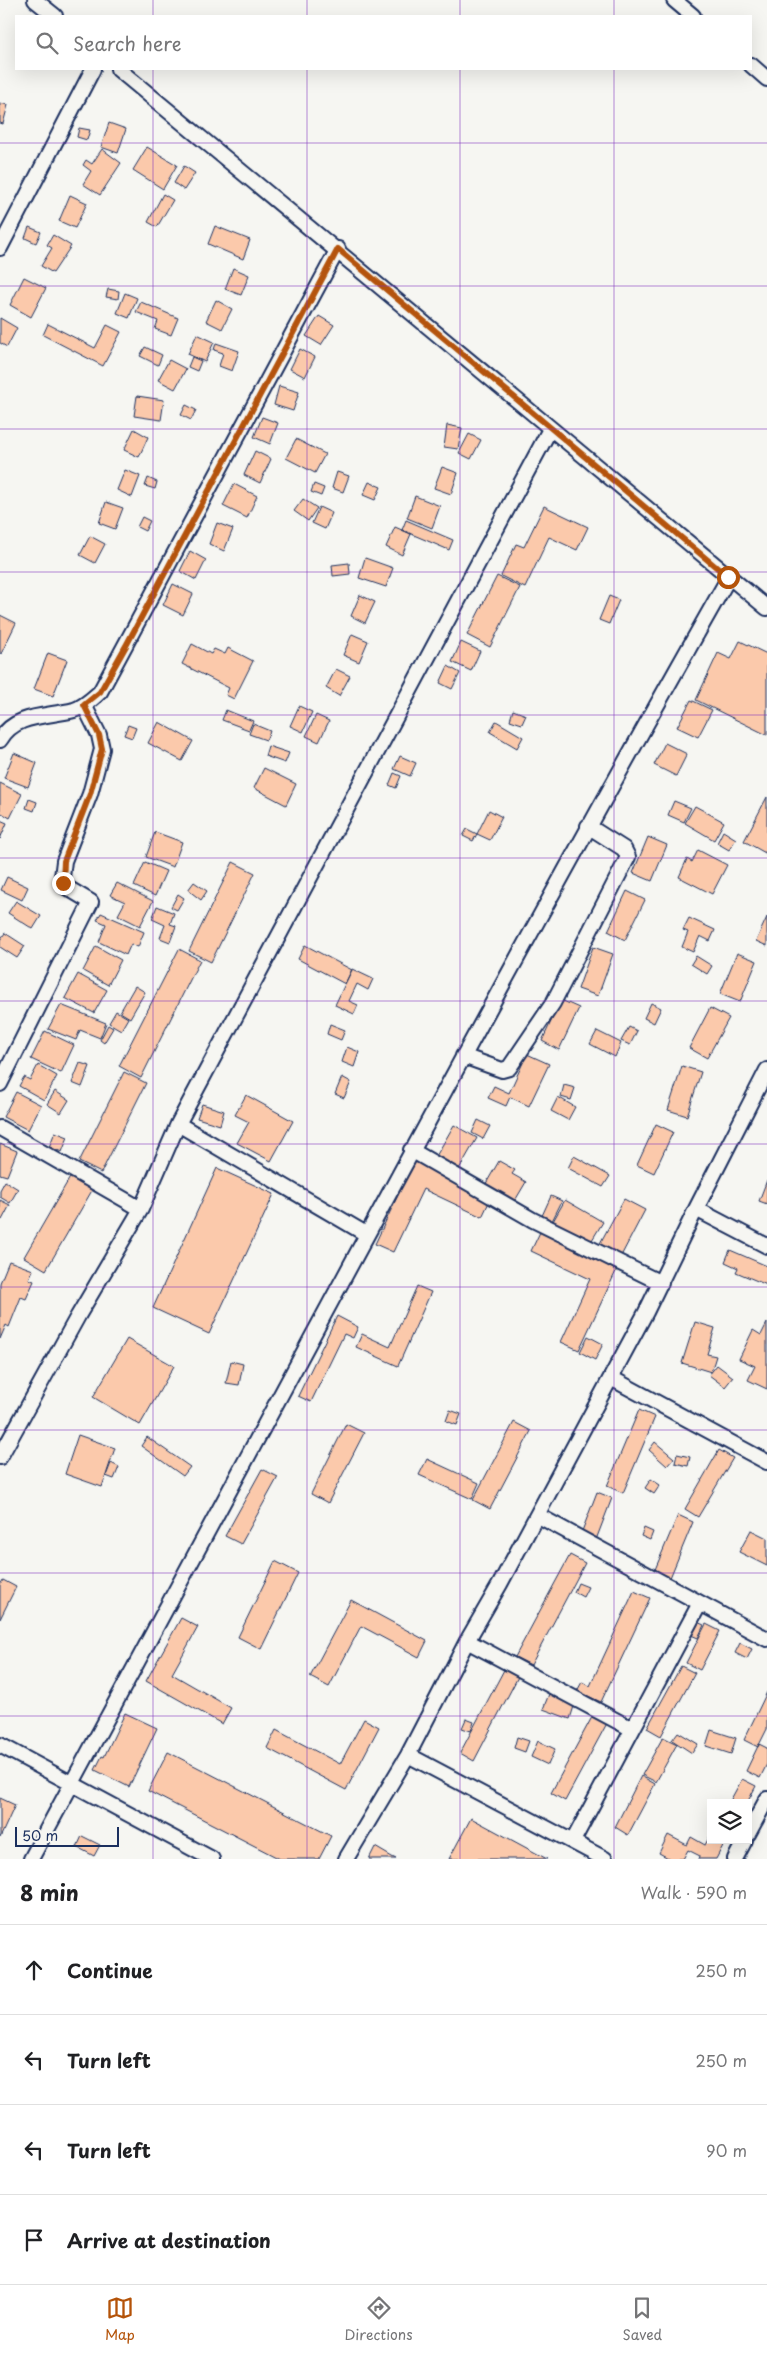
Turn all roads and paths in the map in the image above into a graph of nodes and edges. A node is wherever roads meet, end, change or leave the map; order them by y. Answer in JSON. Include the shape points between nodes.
{"nodes":[{"id":1,"x":35,"y":0,"type":"edge"},
{"id":2,"x":674,"y":0,"type":"edge"},
{"id":3,"x":54,"y":15,"type":"edge"},
{"id":4,"x":692,"y":15,"type":"edge"},
{"id":5,"x":752,"y":66,"type":"edge"},
{"id":6,"x":92,"y":70,"type":"edge"},
{"id":7,"x":119,"y":70,"type":"edge"},
{"id":8,"x":767,"y":79,"type":"edge"},
{"id":9,"x":0,"y":248,"type":"edge"},
{"id":10,"x":338,"y":249,"type":"junction"},
{"id":11,"x":550,"y":429,"type":"junction"},
{"id":12,"x":728,"y":577,"type":"junction"},
{"id":13,"x":767,"y":608,"type":"edge"},
{"id":14,"x":84,"y":705,"type":"junction"},
{"id":15,"x":1,"y":737,"type":"edge"},
{"id":16,"x":588,"y":826,"type":"junction"},
{"id":17,"x":463,"y":1056,"type":"junction"},
{"id":18,"x":767,"y":1070,"type":"edge"},
{"id":19,"x":0,"y":1084,"type":"edge"},
{"id":20,"x":178,"y":1124,"type":"junction"},
{"id":21,"x":0,"y":1128,"type":"edge"},
{"id":22,"x":411,"y":1150,"type":"junction"},
{"id":23,"x":141,"y":1209,"type":"junction"},
{"id":24,"x":696,"y":1209,"type":"junction"},
{"id":25,"x":366,"y":1234,"type":"junction"},
{"id":26,"x":767,"y":1246,"type":"edge"},
{"id":27,"x":661,"y":1283,"type":"junction"},
{"id":28,"x":611,"y":1378,"type":"junction"},
{"id":29,"x":0,"y":1457,"type":"edge"},
{"id":30,"x":767,"y":1462,"type":"edge"},
{"id":31,"x":537,"y":1515,"type":"junction"},
{"id":32,"x":700,"y":1603,"type":"junction"},
{"id":33,"x":767,"y":1639,"type":"edge"},
{"id":34,"x":467,"y":1641,"type":"junction"},
{"id":35,"x":632,"y":1730,"type":"junction"},
{"id":36,"x":0,"y":1744,"type":"edge"},
{"id":37,"x":408,"y":1754,"type":"junction"},
{"id":38,"x":72,"y":1784,"type":"junction"},
{"id":39,"x":767,"y":1800,"type":"edge"},
{"id":40,"x":752,"y":1827,"type":"edge"},
{"id":41,"x":573,"y":1841,"type":"junction"},
{"id":42,"x":743,"y":1844,"type":"edge"},
{"id":43,"x":31,"y":1859,"type":"edge"},
{"id":44,"x":212,"y":1859,"type":"edge"},
{"id":45,"x":346,"y":1859,"type":"edge"},
{"id":46,"x":606,"y":1859,"type":"edge"},
{"id":47,"x":735,"y":1859,"type":"edge"}],
"edges":[{"from":1,"to":3,"type":"street"},
{"from":2,"to":4,"type":"street"},
{"from":5,"to":8,"type":"street"},
{"from":6,"to":9,"type":"street"},
{"from":7,"to":10,"type":"street"},
{"from":10,"to":11,"type":"street"},
{"from":10,"to":14,"type":"street","via":[[127,644],[100,692]]},
{"from":11,"to":12,"type":"street"},
{"from":11,"to":20,"type":"street"},
{"from":12,"to":13,"type":"street"},
{"from":12,"to":16,"type":"street"},
{"from":14,"to":15,"type":"street","via":[[75,710],[26,720]]},
{"from":14,"to":19,"type":"street","via":[[99,735],[102,749],[90,794],[64,861],[62,877],[66,887],[91,902]]},
{"from":16,"to":17,"type":"street"},
{"from":16,"to":17,"type":"street","via":[[624,848],[628,857],[554,1003],[509,1068],[502,1070]]},
{"from":17,"to":22,"type":"street"},
{"from":18,"to":24,"type":"street"},
{"from":20,"to":23,"type":"street"},
{"from":20,"to":25,"type":"street"},
{"from":21,"to":23,"type":"street"},
{"from":22,"to":25,"type":"street"},
{"from":22,"to":27,"type":"street","via":[[533,1220]]},
{"from":23,"to":29,"type":"street"},
{"from":24,"to":26,"type":"street"},
{"from":24,"to":27,"type":"street"},
{"from":25,"to":38,"type":"street"},
{"from":27,"to":28,"type":"street"},
{"from":28,"to":30,"type":"street"},
{"from":28,"to":31,"type":"street"},
{"from":31,"to":32,"type":"street"},
{"from":31,"to":34,"type":"street"},
{"from":32,"to":33,"type":"street"},
{"from":32,"to":35,"type":"street"},
{"from":34,"to":35,"type":"street"},
{"from":34,"to":37,"type":"street"},
{"from":35,"to":41,"type":"street"},
{"from":36,"to":38,"type":"street"},
{"from":37,"to":41,"type":"street"},
{"from":37,"to":45,"type":"street"},
{"from":38,"to":43,"type":"street"},
{"from":38,"to":44,"type":"street"},
{"from":39,"to":40,"type":"street"},
{"from":41,"to":46,"type":"street"},
{"from":42,"to":47,"type":"street"}]}
